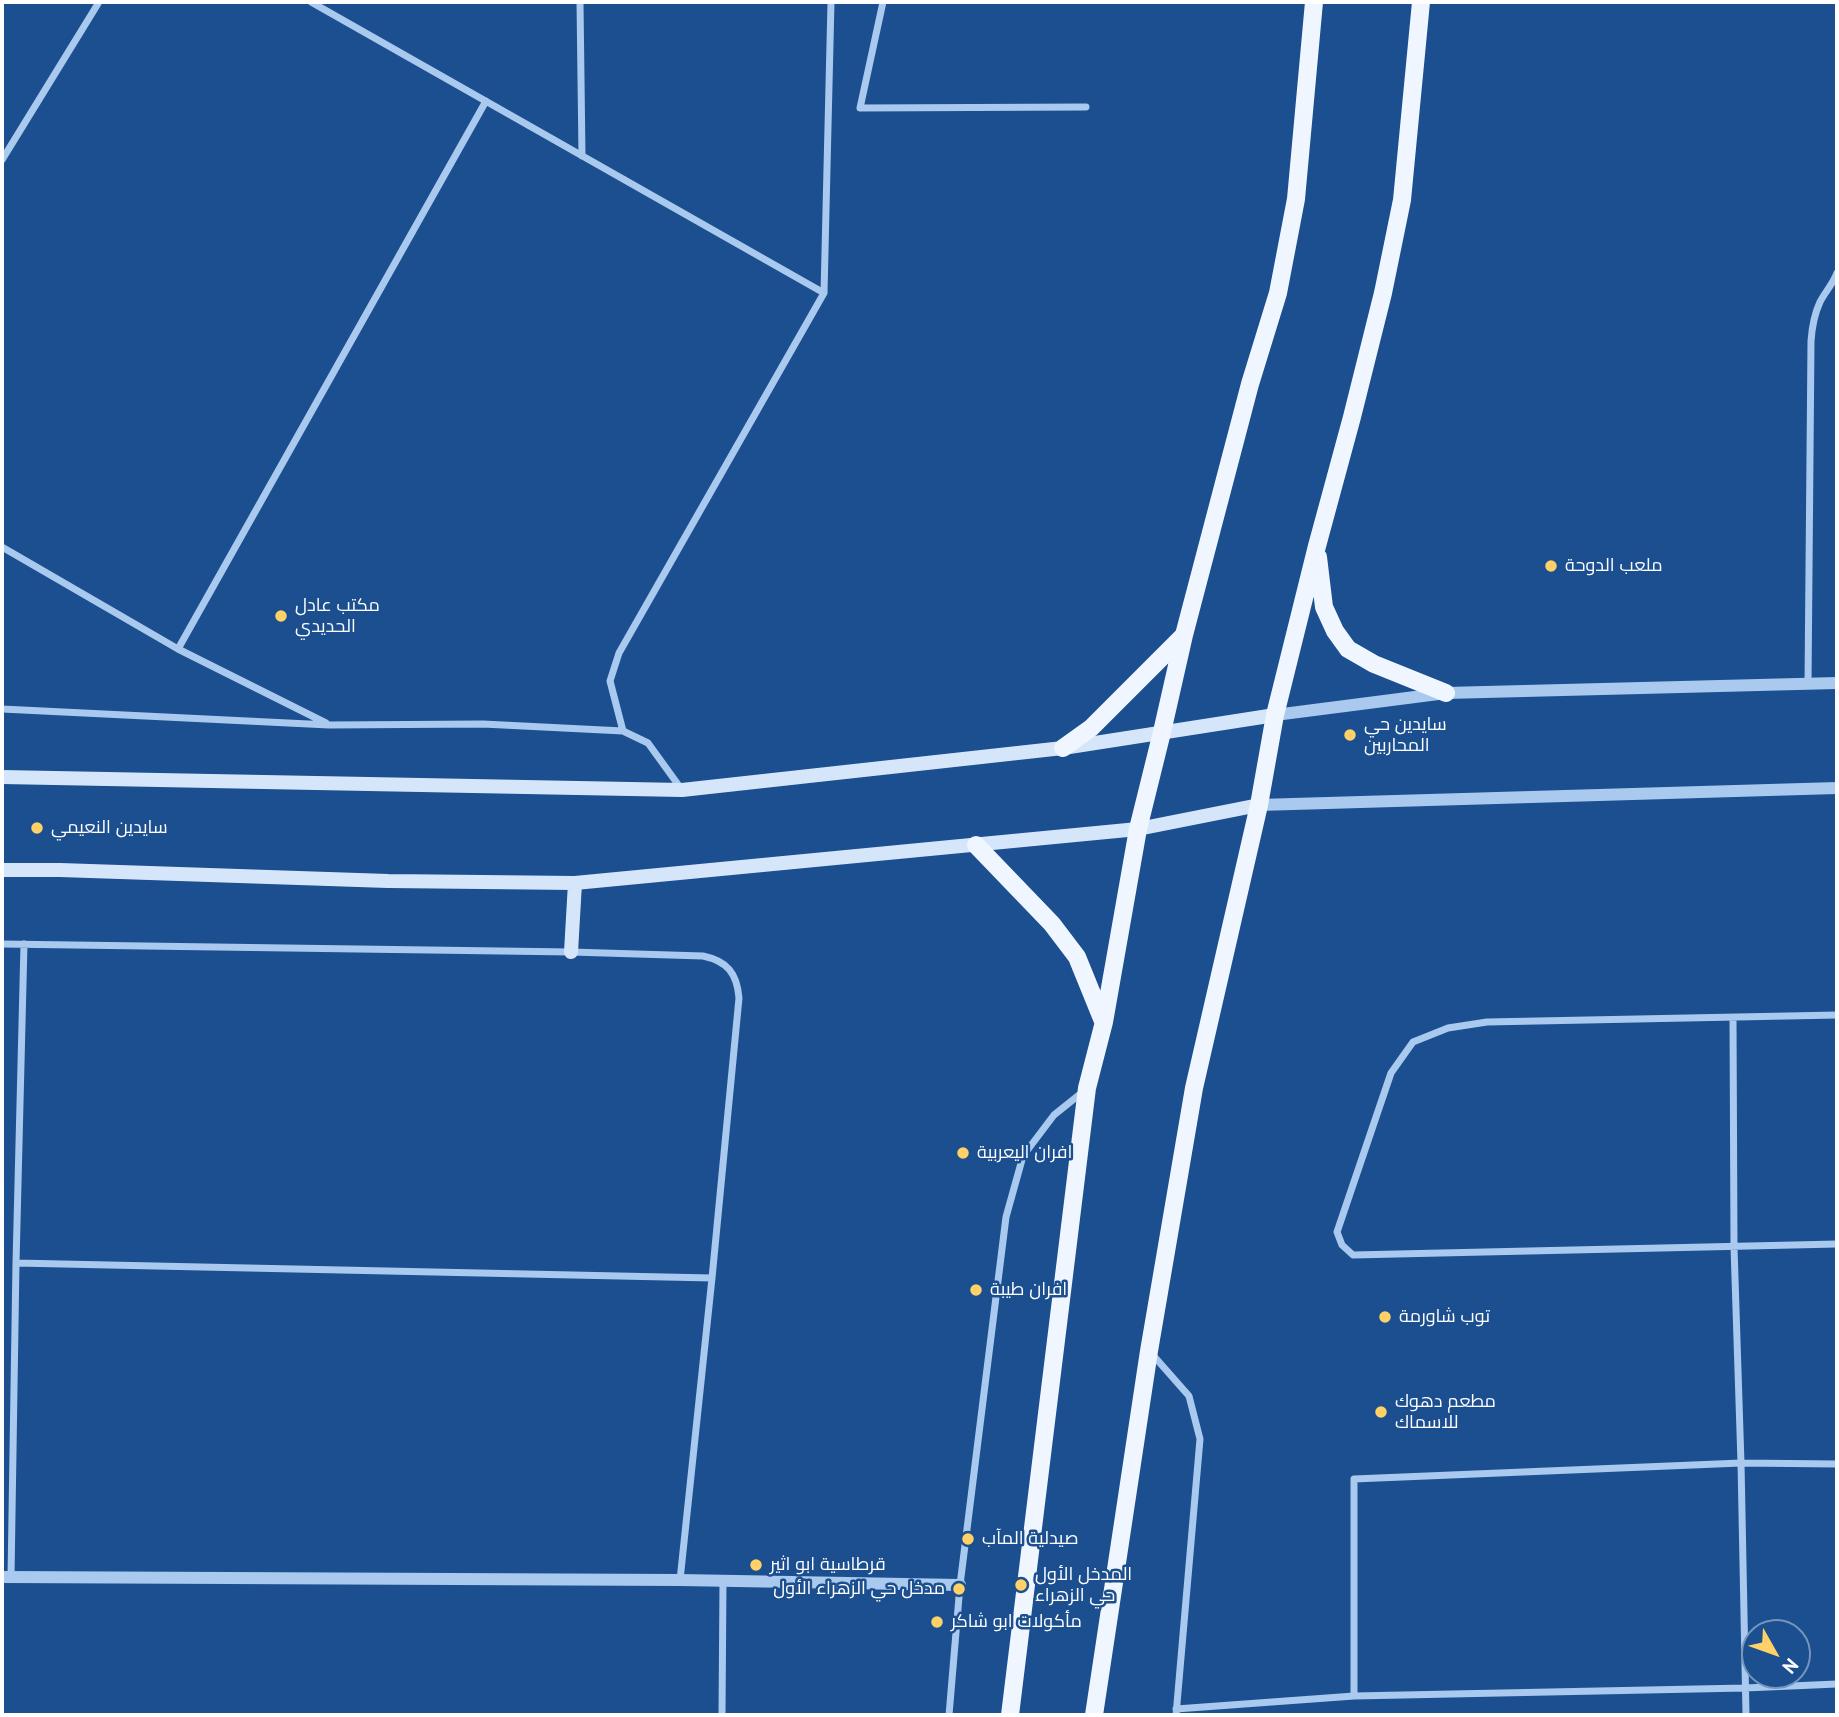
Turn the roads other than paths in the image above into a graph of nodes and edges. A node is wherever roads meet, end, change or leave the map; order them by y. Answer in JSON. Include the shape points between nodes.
{"nodes":[{"id":1,"x":99,"y":2,"type":"edge"},
{"id":2,"x":311,"y":2,"type":"edge"},
{"id":3,"x":580,"y":2,"type":"edge"},
{"id":4,"x":831,"y":2,"type":"edge"},
{"id":5,"x":883,"y":2,"type":"edge"},
{"id":6,"x":1314,"y":2,"type":"edge"},
{"id":7,"x":1421,"y":2,"type":"edge"},
{"id":8,"x":486,"y":101,"type":"junction"},
{"id":9,"x":1086,"y":107,"type":"dead end"},
{"id":10,"x":582,"y":156,"type":"junction"},
{"id":11,"x":2,"y":160,"type":"edge"},
{"id":12,"x":1837,"y":273,"type":"edge"},
{"id":13,"x":1835,"y":283,"type":"edge"},
{"id":14,"x":824,"y":293,"type":"junction"},
{"id":15,"x":2,"y":547,"type":"edge"},
{"id":16,"x":1317,"y":547,"type":"junction"},
{"id":17,"x":1184,"y":635,"type":"junction"},
{"id":18,"x":178,"y":649,"type":"junction"},
{"id":19,"x":1837,"y":683,"type":"edge"},
{"id":20,"x":1808,"y":684,"type":"junction"},
{"id":21,"x":1446,"y":693,"type":"junction"},
{"id":22,"x":2,"y":709,"type":"edge"},
{"id":23,"x":1275,"y":715,"type":"junction"},
{"id":24,"x":330,"y":725,"type":"junction"},
{"id":25,"x":623,"y":731,"type":"junction"},
{"id":26,"x":1162,"y":732,"type":"junction"},
{"id":27,"x":1063,"y":748,"type":"junction"},
{"id":28,"x":2,"y":777,"type":"edge"},
{"id":29,"x":1837,"y":788,"type":"edge"},
{"id":30,"x":682,"y":790,"type":"junction"},
{"id":31,"x":1259,"y":805,"type":"junction"},
{"id":32,"x":1138,"y":829,"type":"junction"},
{"id":33,"x":975,"y":845,"type":"junction"},
{"id":34,"x":2,"y":870,"type":"edge"},
{"id":35,"x":575,"y":883,"type":"junction"},
{"id":36,"x":2,"y":944,"type":"edge"},
{"id":37,"x":24,"y":944,"type":"junction"},
{"id":38,"x":571,"y":952,"type":"junction"},
{"id":39,"x":1837,"y":1015,"type":"edge"},
{"id":40,"x":1733,"y":1018,"type":"junction"},
{"id":41,"x":1104,"y":1022,"type":"junction"},
{"id":42,"x":1087,"y":1088,"type":"junction"},
{"id":43,"x":1837,"y":1244,"type":"edge"},
{"id":44,"x":1734,"y":1247,"type":"junction"},
{"id":45,"x":16,"y":1264,"type":"junction"},
{"id":46,"x":712,"y":1278,"type":"junction"},
{"id":47,"x":1149,"y":1351,"type":"junction"},
{"id":48,"x":1741,"y":1463,"type":"junction"},
{"id":49,"x":1837,"y":1464,"type":"edge"},
{"id":50,"x":6,"y":1577,"type":"edge"},
{"id":51,"x":680,"y":1580,"type":"junction"},
{"id":52,"x":723,"y":1581,"type":"junction"},
{"id":53,"x":960,"y":1585,"type":"junction"},
{"id":54,"x":1744,"y":1619,"type":"edge"},
{"id":55,"x":1837,"y":1684,"type":"edge"},
{"id":56,"x":1811,"y":1685,"type":"edge"},
{"id":57,"x":1741,"y":1688,"type":"edge"},
{"id":58,"x":1745,"y":1689,"type":"edge"},
{"id":59,"x":1354,"y":1696,"type":"junction"},
{"id":60,"x":1176,"y":1712,"type":"edge"},
{"id":61,"x":722,"y":1715,"type":"edge"},
{"id":62,"x":949,"y":1715,"type":"edge"},
{"id":63,"x":1010,"y":1715,"type":"edge"},
{"id":64,"x":1094,"y":1715,"type":"edge"},
{"id":65,"x":1746,"y":1715,"type":"edge"}],
"edges":[{"from":1,"to":11,"type":"street"},
{"from":2,"to":8,"type":"street"},
{"from":3,"to":10,"type":"street"},
{"from":4,"to":14,"type":"street"},
{"from":5,"to":9,"type":"street","via":[[860,108]]},
{"from":6,"to":17,"type":"main road","via":[[1296,199],[1278,293]]},
{"from":7,"to":16,"type":"main road","via":[[1402,200],[1380,305]]},
{"from":8,"to":10,"type":"street"},
{"from":8,"to":18,"type":"street"},
{"from":10,"to":14,"type":"street"},
{"from":12,"to":13,"type":"street"},
{"from":13,"to":20,"type":"street","via":[[1813,320],[1811,341]]},
{"from":14,"to":25,"type":"street","via":[[620,653],[610,681]]},
{"from":15,"to":18,"type":"street"},
{"from":16,"to":21,"type":"main road","via":[[1324,607],[1348,649]]},
{"from":16,"to":23,"type":"main road"},
{"from":17,"to":26,"type":"main road"},
{"from":17,"to":27,"type":"main road","via":[[1091,728]]},
{"from":18,"to":24,"type":"street"},
{"from":19,"to":20,"type":"street"},
{"from":20,"to":21,"type":"street"},
{"from":21,"to":23,"type":"street"},
{"from":22,"to":24,"type":"street"},
{"from":23,"to":26,"type":"main road"},
{"from":23,"to":31,"type":"main road"},
{"from":24,"to":25,"type":"street","via":[[483,724]]},
{"from":25,"to":30,"type":"street","via":[[648,743]]},
{"from":26,"to":27,"type":"main road"},
{"from":26,"to":32,"type":"main road"},
{"from":27,"to":30,"type":"main road"},
{"from":28,"to":30,"type":"main road"},
{"from":29,"to":31,"type":"street"},
{"from":31,"to":32,"type":"main road"},
{"from":31,"to":47,"type":"main road","via":[[1194,1088]]},
{"from":32,"to":33,"type":"main road"},
{"from":32,"to":41,"type":"main road"},
{"from":33,"to":35,"type":"main road"},
{"from":33,"to":41,"type":"main road","via":[[1052,924],[1077,957]]},
{"from":34,"to":35,"type":"main road"},
{"from":35,"to":38,"type":"main road"},
{"from":36,"to":37,"type":"street"},
{"from":37,"to":38,"type":"street"},
{"from":37,"to":45,"type":"street"},
{"from":38,"to":46,"type":"street","via":[[715,958],[738,985]]},
{"from":39,"to":40,"type":"street"},
{"from":40,"to":44,"type":"street"},
{"from":40,"to":44,"type":"street","via":[[1487,1022],[1448,1028],[1413,1042],[1391,1073],[1337,1232],[1353,1255]]},
{"from":41,"to":42,"type":"main road"},
{"from":42,"to":53,"type":"street","via":[[1054,1115],[1023,1156],[1006,1217]]},
{"from":42,"to":63,"type":"main road"},
{"from":43,"to":44,"type":"street"},
{"from":44,"to":48,"type":"street"},
{"from":45,"to":46,"type":"street"},
{"from":45,"to":50,"type":"street"},
{"from":46,"to":51,"type":"street"},
{"from":47,"to":60,"type":"street","via":[[1189,1396],[1200,1439]]},
{"from":47,"to":64,"type":"main road"},
{"from":48,"to":49,"type":"street"},
{"from":48,"to":54,"type":"street"},
{"from":48,"to":59,"type":"street","via":[[1354,1479]]},
{"from":50,"to":51,"type":"street"},
{"from":51,"to":52,"type":"street"},
{"from":52,"to":53,"type":"street"},
{"from":52,"to":61,"type":"street"},
{"from":53,"to":62,"type":"street"},
{"from":55,"to":56,"type":"street"},
{"from":57,"to":59,"type":"street"},
{"from":58,"to":65,"type":"street"},
{"from":59,"to":60,"type":"street"}]}
